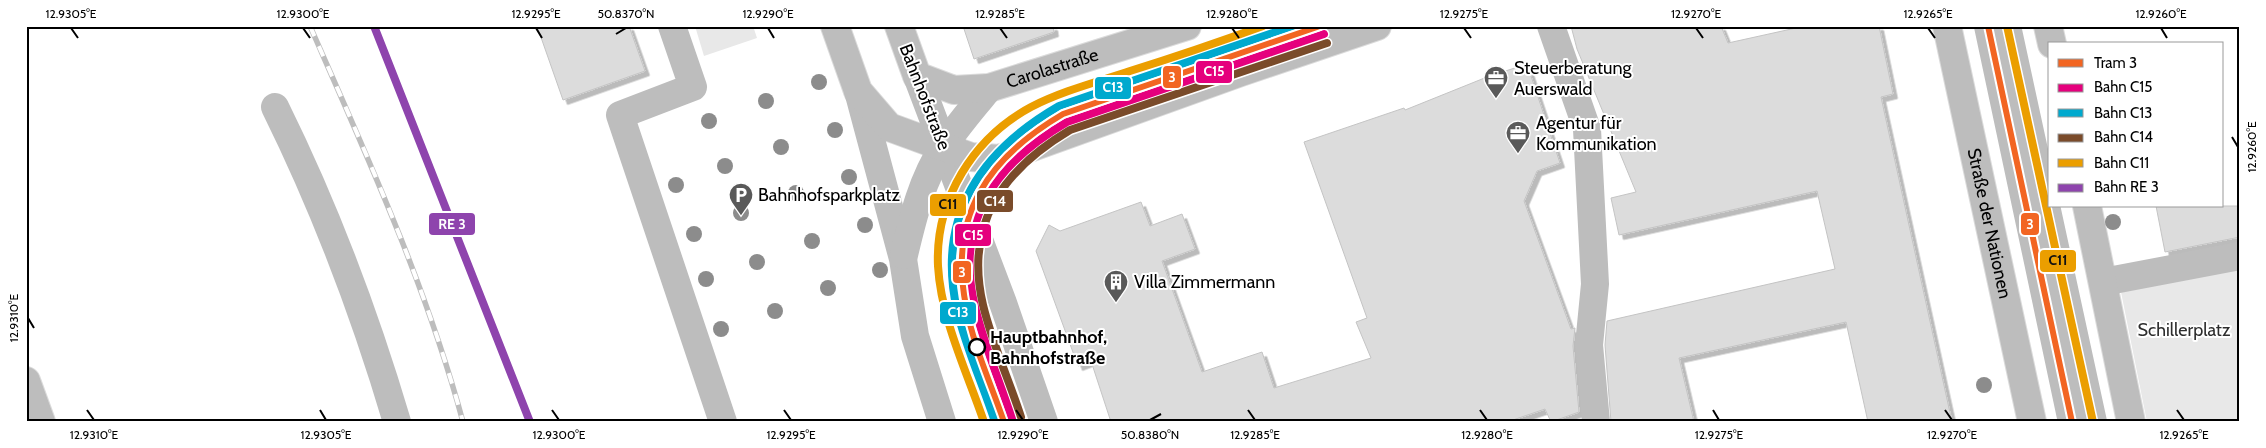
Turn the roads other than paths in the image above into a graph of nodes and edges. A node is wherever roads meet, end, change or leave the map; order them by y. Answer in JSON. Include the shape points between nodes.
{"nodes":[{"id":1,"x":672,"y":26,"type":"edge"},
{"id":2,"x":835,"y":26,"type":"edge"},
{"id":3,"x":899,"y":26,"type":"edge"},
{"id":4,"x":1187,"y":26,"type":"edge"},
{"id":5,"x":1377,"y":26,"type":"edge"},
{"id":6,"x":1551,"y":26,"type":"edge"},
{"id":7,"x":1947,"y":26,"type":"edge"},
{"id":8,"x":1988,"y":26,"type":"edge"},
{"id":9,"x":2007,"y":26,"type":"edge"},
{"id":10,"x":2048,"y":26,"type":"edge"},
{"id":11,"x":2052,"y":42,"type":"edge"},
{"id":12,"x":917,"y":76,"type":"junction"},
{"id":13,"x":989,"y":88,"type":"junction"},
{"id":14,"x":858,"y":91,"type":"junction"},
{"id":15,"x":275,"y":107,"type":"dead end"},
{"id":16,"x":943,"y":146,"type":"junction"},
{"id":17,"x":2087,"y":208,"type":"edge"},
{"id":18,"x":2240,"y":256,"type":"edge"},
{"id":19,"x":903,"y":259,"type":"junction"},
{"id":20,"x":2103,"y":282,"type":"junction"},
{"id":21,"x":26,"y":381,"type":"edge"},
{"id":22,"x":1595,"y":414,"type":"edge"},
{"id":23,"x":41,"y":422,"type":"edge"},
{"id":24,"x":397,"y":422,"type":"edge"},
{"id":25,"x":723,"y":422,"type":"edge"},
{"id":26,"x":942,"y":422,"type":"edge"},
{"id":27,"x":1044,"y":422,"type":"edge"},
{"id":28,"x":2032,"y":422,"type":"edge"},
{"id":29,"x":2072,"y":422,"type":"edge"},
{"id":30,"x":2093,"y":422,"type":"edge"},
{"id":31,"x":2131,"y":422,"type":"edge"}],
"edges":[{"from":1,"to":25,"type":"main road","via":[[693,87],[620,115]]},
{"from":2,"to":14,"type":"main road"},
{"from":3,"to":12,"type":"main road","name":"Bahnhofstraße"},
{"from":4,"to":13,"type":"main road","name":"Carolastraße"},
{"from":5,"to":16,"type":"main road","via":[[999,160],[971,157]]},
{"from":6,"to":22,"type":"main road","via":[[1587,129],[1595,284],[1589,346]]},
{"from":7,"to":28,"type":"main road","name":"Straße der Nationen"},
{"from":8,"to":29,"type":"main road"},
{"from":9,"to":30,"type":"main road"},
{"from":10,"to":11,"type":"main road"},
{"from":12,"to":13,"type":"main road","name":"Carolastraße","via":[[954,90]]},
{"from":12,"to":16,"type":"main road","name":"Bahnhofstraße"},
{"from":13,"to":16,"type":"main road"},
{"from":14,"to":16,"type":"main road","via":[[889,127]]},
{"from":14,"to":19,"type":"main road"},
{"from":15,"to":24,"type":"main road","via":[[310,178],[376,349]]},
{"from":16,"to":19,"type":"main road","via":[[915,207]]},
{"from":16,"to":27,"type":"main road","name":"Bahnhofstraße","via":[[1004,303]]},
{"from":17,"to":20,"type":"main road"},
{"from":18,"to":20,"type":"main road"},
{"from":19,"to":26,"type":"main road","via":[[915,336]]},
{"from":20,"to":31,"type":"main road"},
{"from":21,"to":23,"type":"main road"}]}
